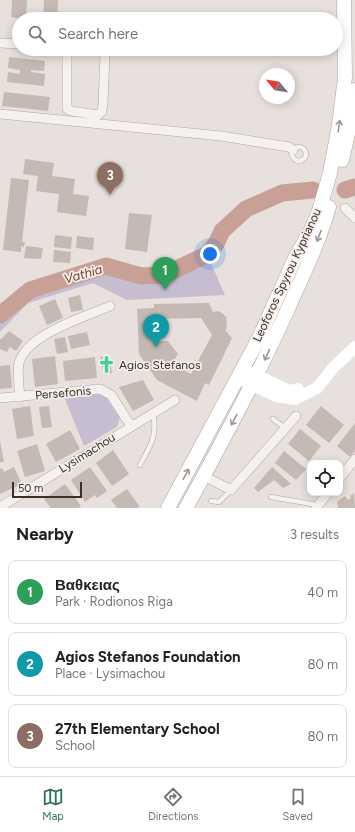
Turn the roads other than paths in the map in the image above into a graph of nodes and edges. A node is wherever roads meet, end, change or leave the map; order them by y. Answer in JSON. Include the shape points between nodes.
{"nodes":[{"id":1,"x":344,"y":0,"type":"edge"},
{"id":2,"x":0,"y":42,"type":"edge"},
{"id":3,"x":12,"y":43,"type":"edge"},
{"id":4,"x":67,"y":56,"type":"edge"},
{"id":5,"x":104,"y":56,"type":"edge"},
{"id":6,"x":355,"y":90,"type":"edge"},
{"id":7,"x":0,"y":114,"type":"edge"},
{"id":8,"x":293,"y":150,"type":"dead end"},
{"id":9,"x":345,"y":208,"type":"dead end"},
{"id":10,"x":355,"y":218,"type":"edge"},
{"id":11,"x":110,"y":306,"type":"dead end"},
{"id":12,"x":355,"y":347,"type":"edge"},
{"id":13,"x":333,"y":368,"type":"junction"},
{"id":14,"x":240,"y":374,"type":"junction"},
{"id":15,"x":254,"y":381,"type":"junction"},
{"id":16,"x":20,"y":397,"type":"junction"},
{"id":17,"x":0,"y":398,"type":"edge"},
{"id":18,"x":175,"y":400,"type":"dead end"},
{"id":19,"x":153,"y":413,"type":"junction"},
{"id":20,"x":296,"y":416,"type":"dead end"},
{"id":21,"x":273,"y":420,"type":"dead end"},
{"id":22,"x":131,"y":426,"type":"junction"},
{"id":23,"x":285,"y":428,"type":"junction"},
{"id":24,"x":355,"y":459,"type":"edge"},
{"id":25,"x":140,"y":465,"type":"dead end"},
{"id":26,"x":343,"y":474,"type":"edge"},
{"id":27,"x":204,"y":476,"type":"junction"},
{"id":28,"x":231,"y":490,"type":"junction"},
{"id":29,"x":326,"y":496,"type":"edge"},
{"id":30,"x":271,"y":497,"type":"dead end"},
{"id":31,"x":211,"y":501,"type":"dead end"},
{"id":32,"x":0,"y":507,"type":"edge"},
{"id":33,"x":318,"y":507,"type":"edge"},
{"id":34,"x":168,"y":508,"type":"edge"},
{"id":35,"x":186,"y":508,"type":"edge"}],
"edges":[{"from":14,"to":1,"type":"main road","name":"Leoforos Spyrou Kyprianou","one_way":true,"via":[[311,230],[330,173],[345,77]]},
{"from":2,"to":3,"type":"street"},
{"from":4,"to":5,"type":"street","via":[[67,109],[98,115],[102,111],[103,103]]},
{"from":6,"to":15,"type":"main road","name":"Leoforos Spyrou Kyprianou","one_way":true,"via":[[354,108],[328,210],[308,265]]},
{"from":7,"to":8,"type":"street","via":[[221,136],[289,147]]},
{"from":9,"to":10,"type":"street"},
{"from":11,"to":16,"type":"street","via":[[53,330],[28,348],[20,362],[18,374]]},
{"from":12,"to":13,"type":"street"},
{"from":13,"to":15,"type":"street","via":[[299,389],[289,390]]},
{"from":13,"to":15,"type":"street","via":[[317,388],[296,399],[276,396]]},
{"from":14,"to":15,"type":"street"},
{"from":34,"to":14,"type":"main road","name":"Leoforos Spyrou Kyprianou","one_way":true},
{"from":15,"to":27,"type":"main road","name":"Leoforos Spyrou Kyprianou","one_way":true},
{"from":16,"to":17,"type":"street","name":"Persefonis"},
{"from":16,"to":22,"type":"street","name":"Persefonis","via":[[100,389],[111,395]]},
{"from":18,"to":19,"type":"street","name":"Lysimachou"},
{"from":19,"to":22,"type":"street","name":"Lysimachou"},
{"from":19,"to":25,"type":"lane","via":[[156,425],[152,442]]},
{"from":20,"to":23,"type":"street"},
{"from":21,"to":23,"type":"lane"},
{"from":22,"to":32,"type":"street","name":"Lysimachou"},
{"from":23,"to":28,"type":"street"},
{"from":24,"to":26,"type":"street"},
{"from":27,"to":28,"type":"street"},
{"from":27,"to":35,"type":"main road","name":"Leoforos Spyrou Kyprianou"},
{"from":28,"to":31,"type":"lane","via":[[219,502]]},
{"from":29,"to":33,"type":"street"},
{"from":30,"to":33,"type":"lane"}]}
